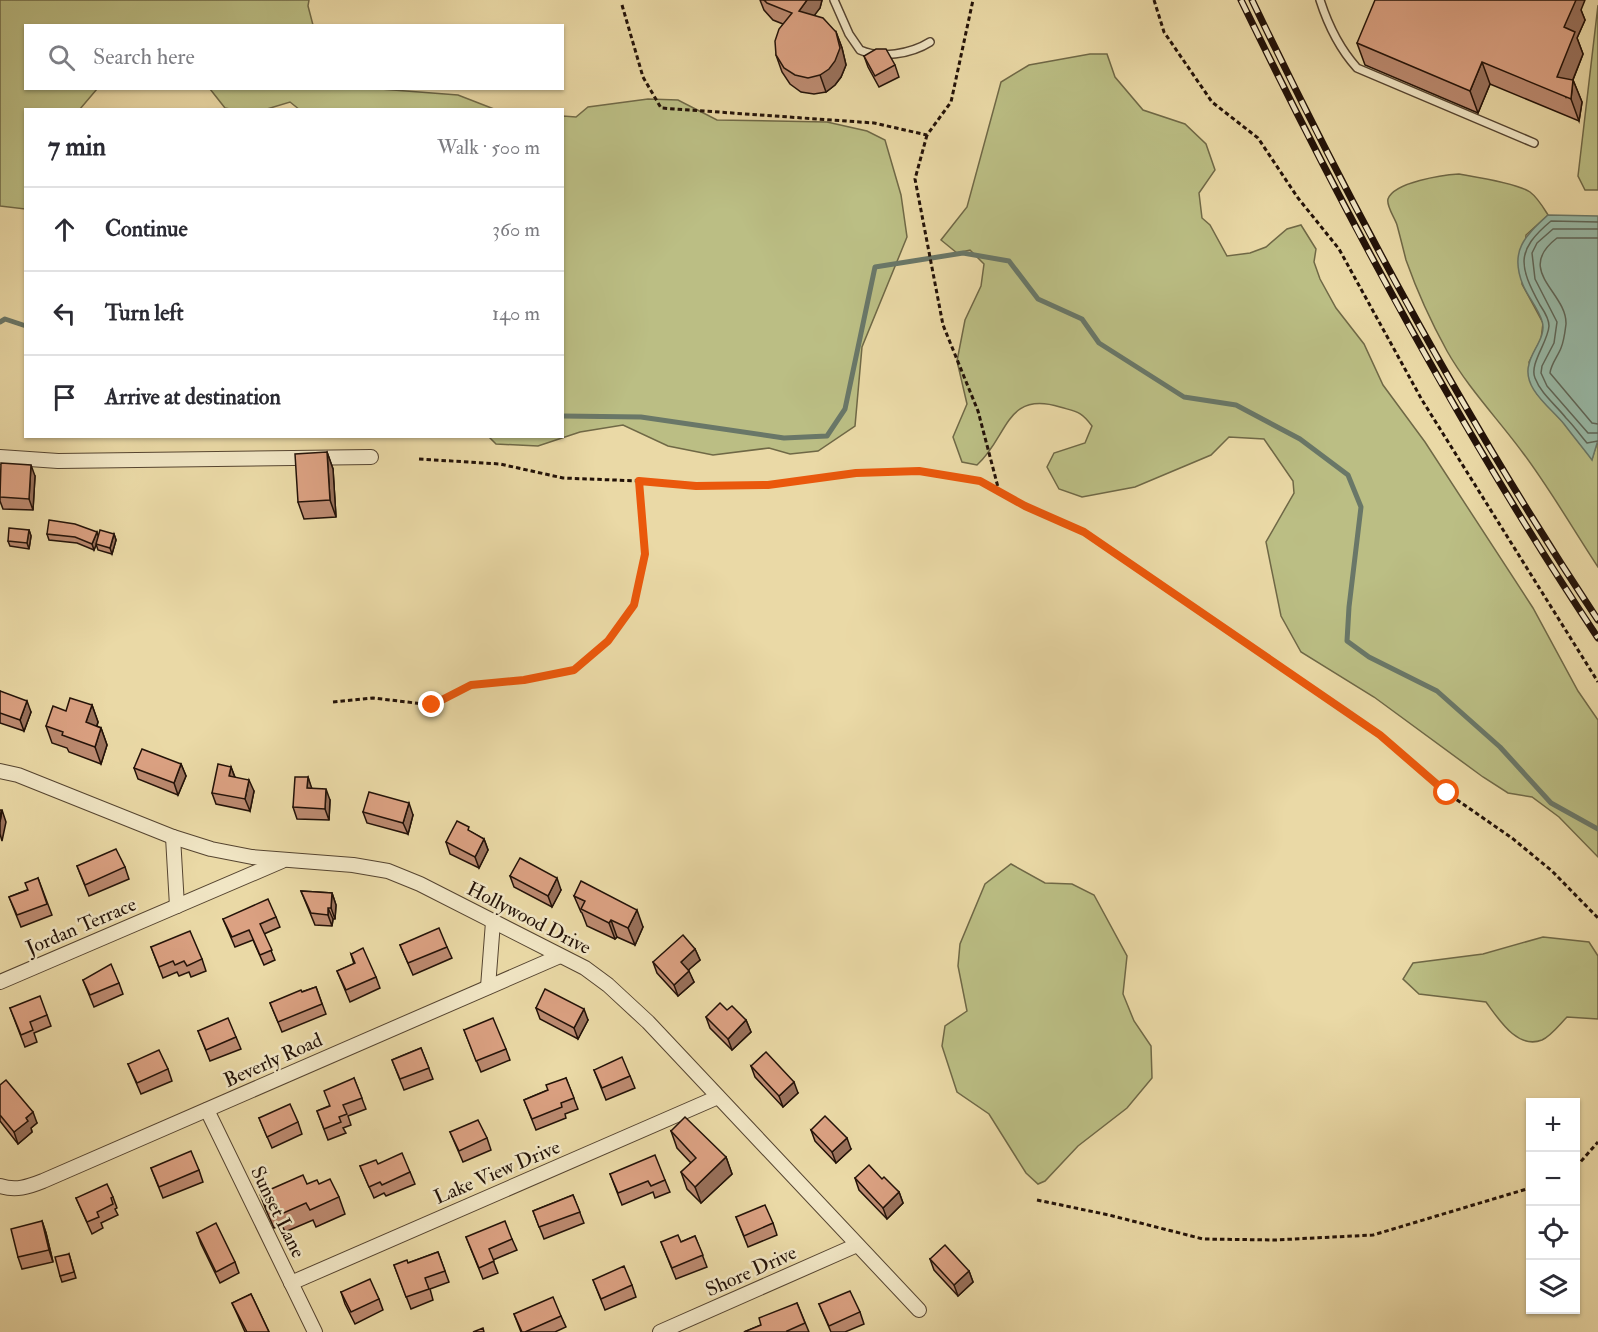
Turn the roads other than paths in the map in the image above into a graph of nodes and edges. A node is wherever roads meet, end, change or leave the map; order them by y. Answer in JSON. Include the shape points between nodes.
{"nodes":[{"id":1,"x":834,"y":0,"type":"edge"},
{"id":2,"x":1320,"y":0,"type":"edge"},
{"id":3,"x":930,"y":42,"type":"dead end"},
{"id":4,"x":1534,"y":143,"type":"dead end"},
{"id":5,"x":0,"y":457,"type":"edge"},
{"id":6,"x":371,"y":457,"type":"dead end"},
{"id":7,"x":0,"y":771,"type":"edge"},
{"id":8,"x":173,"y":837,"type":"junction"},
{"id":9,"x":284,"y":860,"type":"junction"},
{"id":10,"x":177,"y":906,"type":"junction"},
{"id":11,"x":493,"y":922,"type":"junction"},
{"id":12,"x":560,"y":956,"type":"junction"},
{"id":13,"x":0,"y":982,"type":"edge"},
{"id":14,"x":488,"y":987,"type":"junction"},
{"id":15,"x":718,"y":1097,"type":"junction"},
{"id":16,"x":207,"y":1110,"type":"junction"},
{"id":17,"x":0,"y":1186,"type":"edge"},
{"id":18,"x":857,"y":1245,"type":"junction"},
{"id":19,"x":291,"y":1283,"type":"junction"},
{"id":20,"x":919,"y":1310,"type":"dead end"},
{"id":21,"x":315,"y":1332,"type":"edge"},
{"id":22,"x":660,"y":1332,"type":"edge"}],
"edges":[{"from":1,"to":3,"type":"lane","via":[[860,50],[876,55],[904,52]]},
{"from":2,"to":4,"type":"lane","via":[[1344,54],[1357,68]]},
{"from":5,"to":6,"type":"street","via":[[58,461]]},
{"from":7,"to":8,"type":"street","name":"Hollywood Drive"},
{"from":8,"to":9,"type":"street","name":"Hollywood Drive","via":[[225,853]]},
{"from":8,"to":10,"type":"street"},
{"from":9,"to":10,"type":"street","name":"Jordan Terrace"},
{"from":9,"to":11,"type":"street","name":"Hollywood Drive","via":[[388,871]]},
{"from":10,"to":13,"type":"street","name":"Jordan Terrace"},
{"from":11,"to":12,"type":"street","name":"Hollywood Drive"},
{"from":11,"to":14,"type":"street"},
{"from":12,"to":14,"type":"street","name":"Beverly Road"},
{"from":12,"to":15,"type":"street","name":"Hollywood Drive","via":[[598,976],[618,993]]},
{"from":14,"to":16,"type":"street","name":"Beverly Road"},
{"from":15,"to":18,"type":"street","name":"Hollywood Drive"},
{"from":15,"to":19,"type":"street","name":"Lake View Drive"},
{"from":16,"to":17,"type":"street","name":"Beverly Road","via":[[32,1185],[11,1189]]},
{"from":16,"to":19,"type":"street","name":"Sunset Lane"},
{"from":18,"to":20,"type":"street","name":"Hollywood Drive"},
{"from":18,"to":22,"type":"street","name":"Shore Drive"},
{"from":19,"to":21,"type":"street","name":"Sunset Lane"}]}
